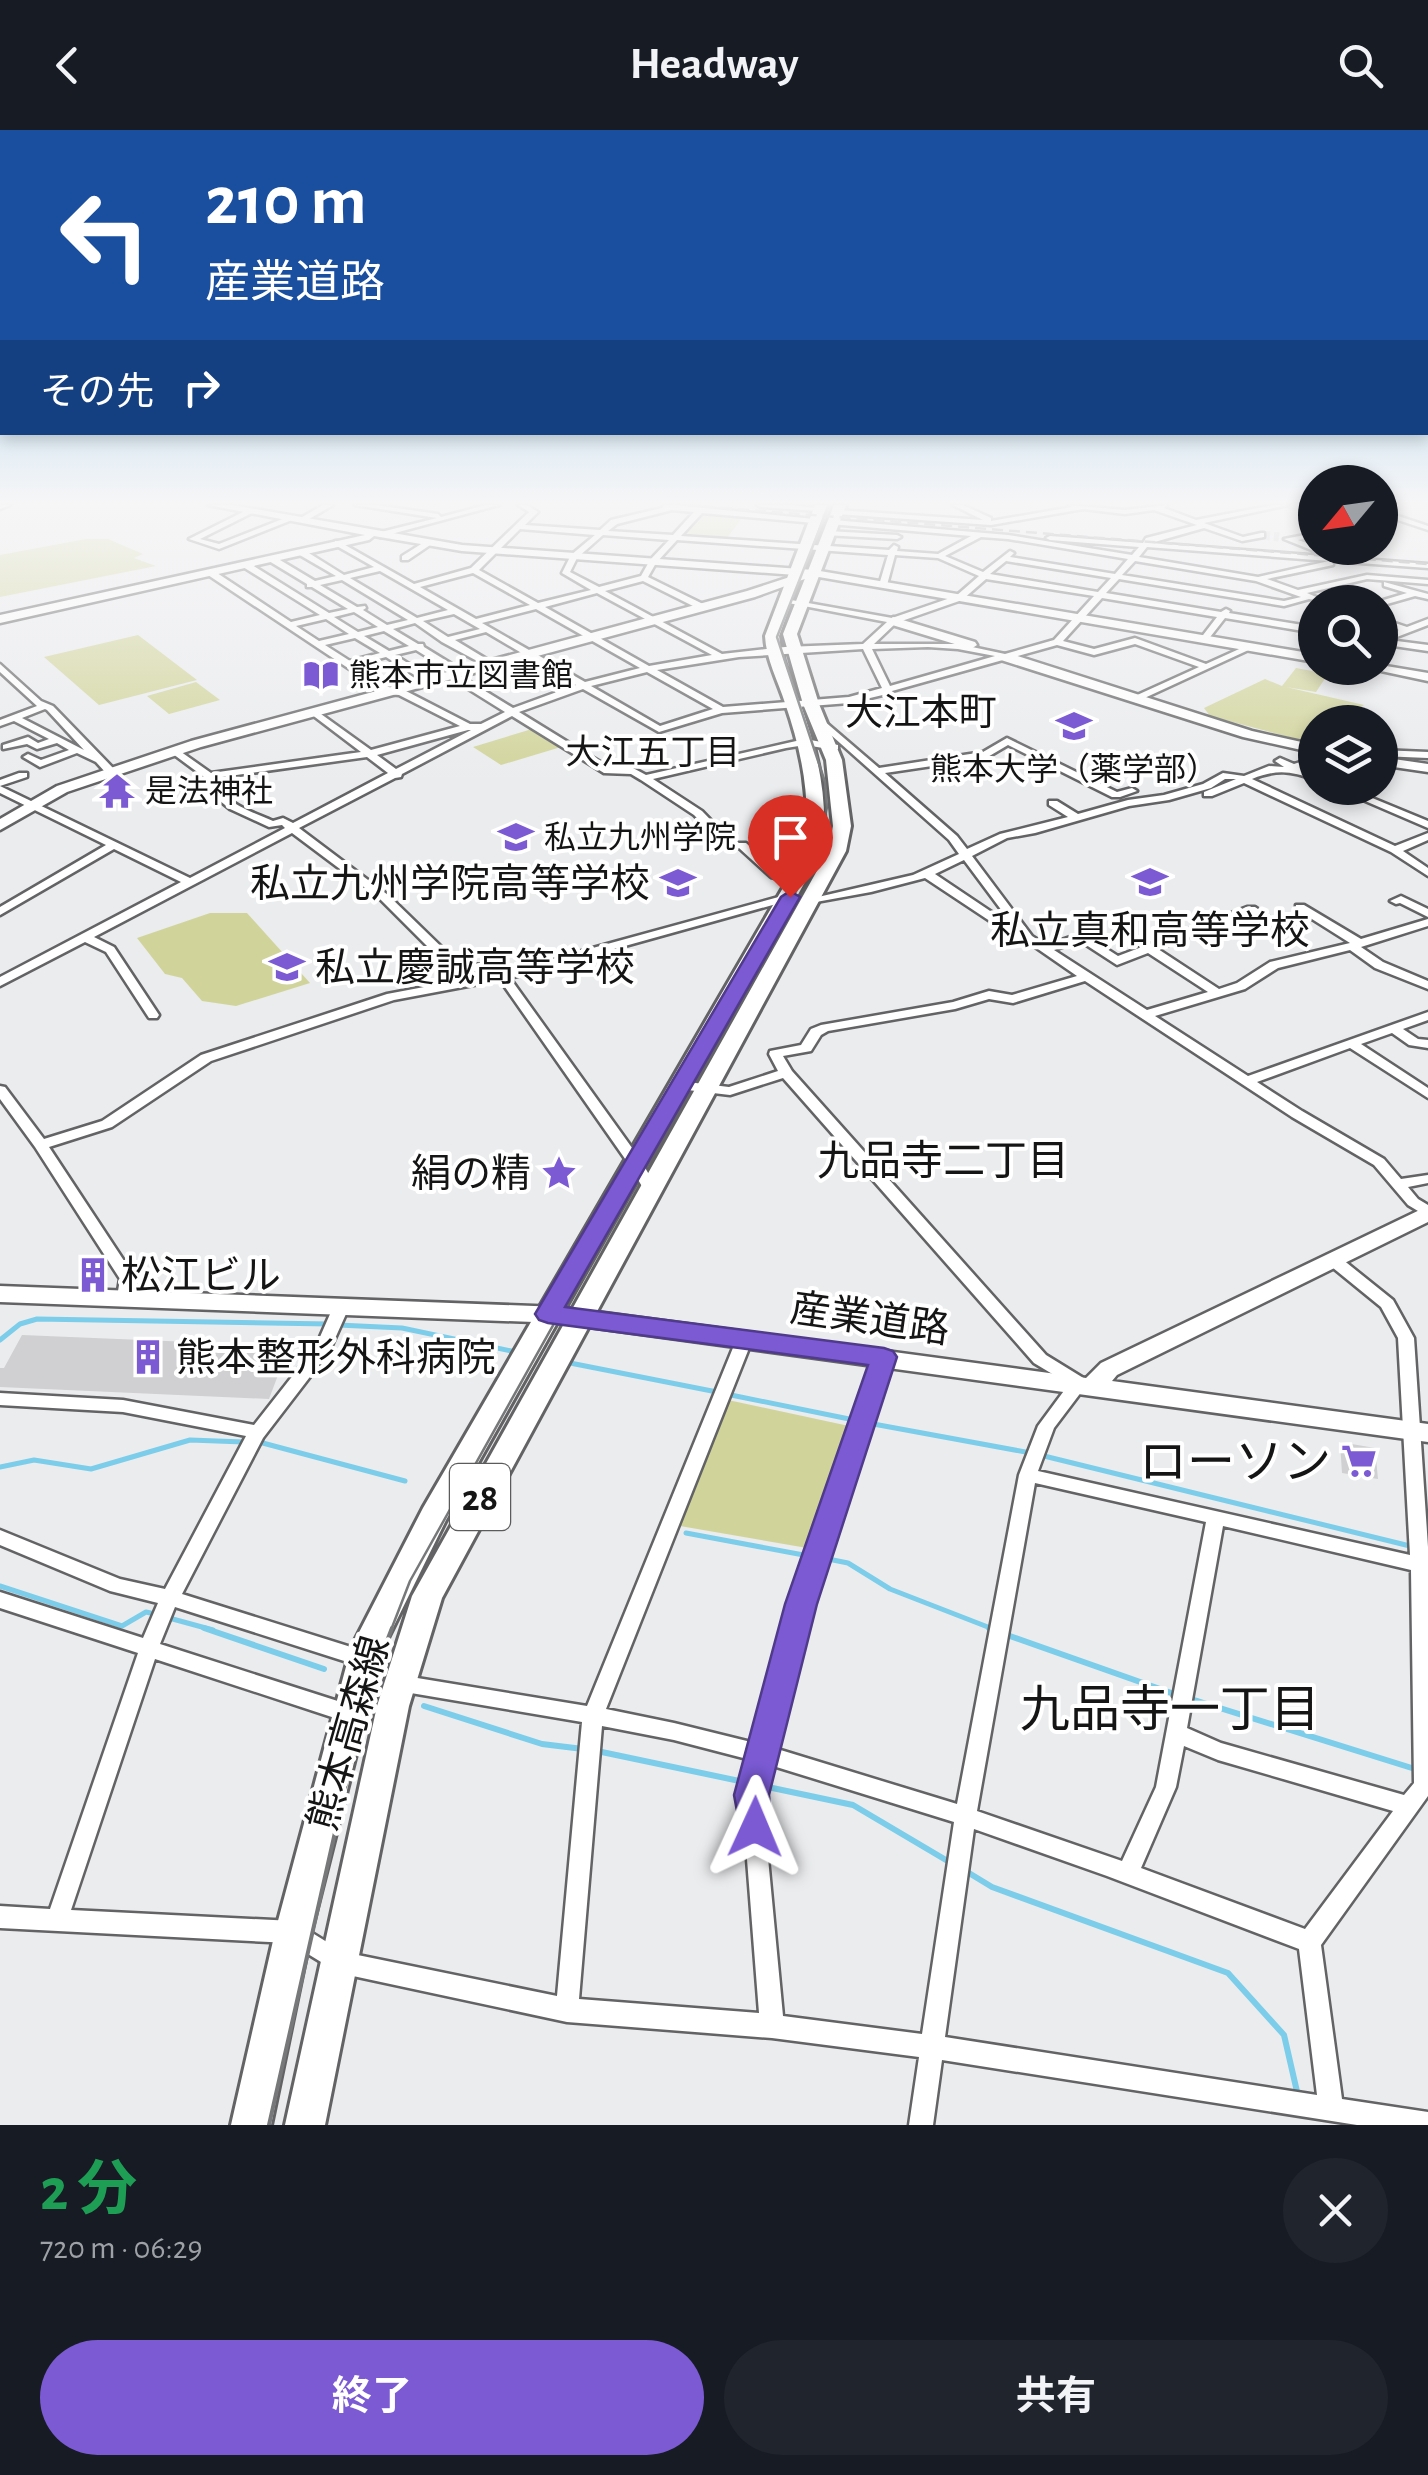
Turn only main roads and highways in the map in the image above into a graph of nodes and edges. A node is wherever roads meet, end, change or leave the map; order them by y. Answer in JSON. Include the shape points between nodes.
{"nodes":[{"id":1,"x":789,"y":598,"type":"edge"},
{"id":2,"x":806,"y":709,"type":"junction"},
{"id":3,"x":799,"y":893,"type":"junction"},
{"id":4,"x":251,"y":2125,"type":"edge"},
{"id":5,"x":306,"y":2125,"type":"edge"}],
"edges":[{"from":1,"to":2,"type":"main road","name":"熊本高森線","number":"28","via":[[772,636]]},
{"from":2,"to":3,"type":"main road","name":"熊本高森線","number":"28","via":[[818,824]]},
{"from":2,"to":3,"type":"main road","name":"熊本高森線","number":"28","via":[[830,752],[842,826],[837,851]]},
{"from":3,"to":4,"type":"main road","name":"熊本高森線","number":"28","via":[[679,1085],[432,1516],[356,1683]]},
{"from":3,"to":5,"type":"main road","name":"熊本高森線","number":"28","via":[[708,1088],[427,1596],[396,1692]]}]}
